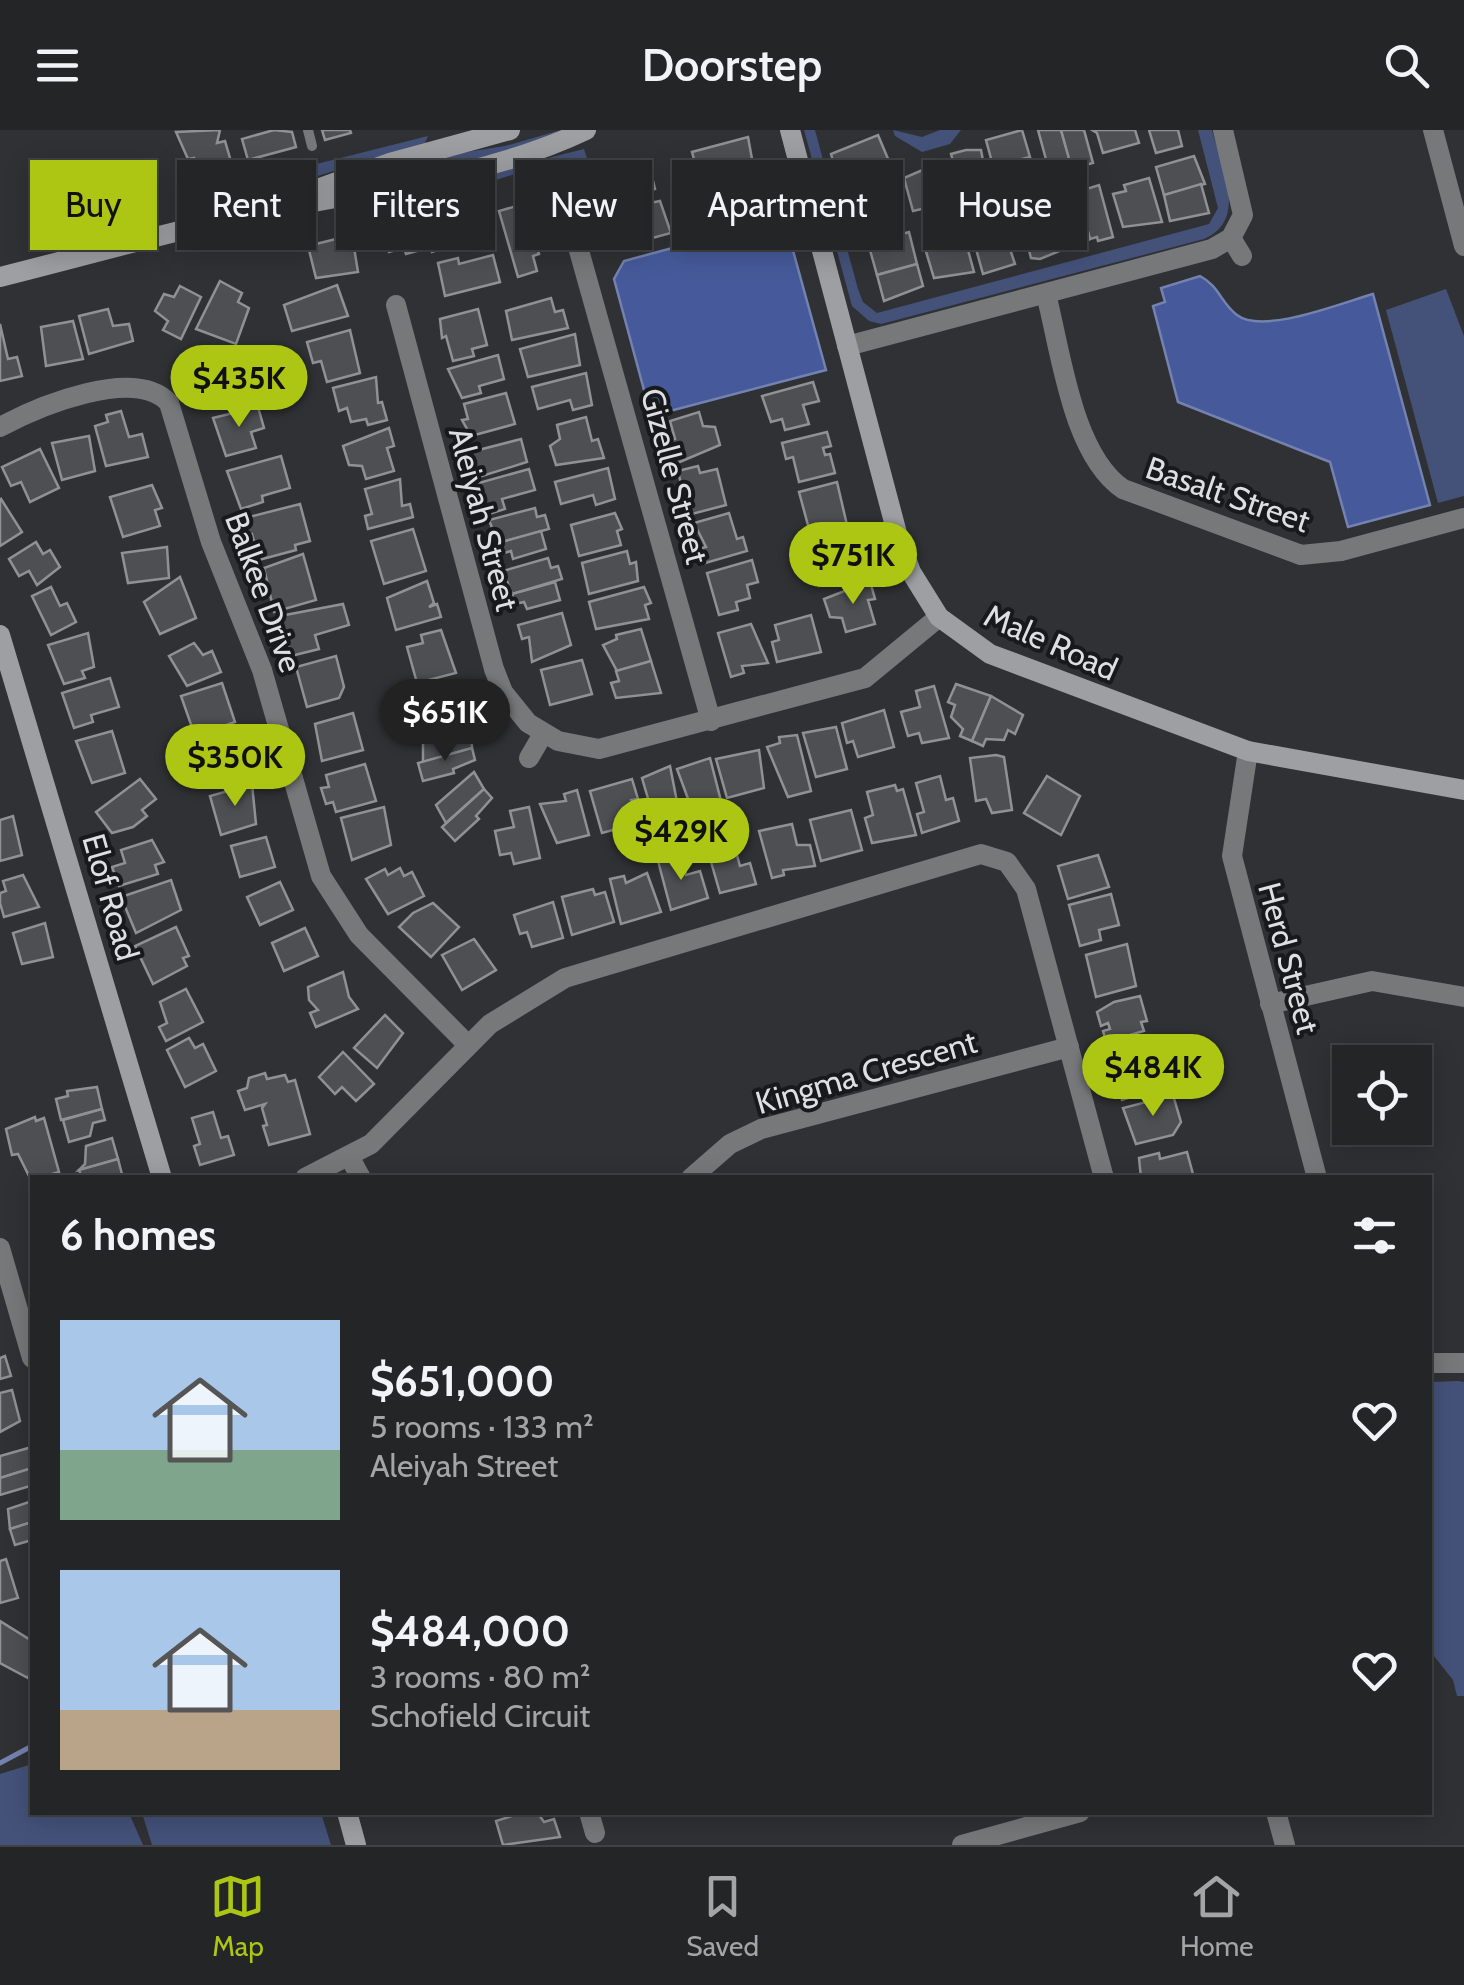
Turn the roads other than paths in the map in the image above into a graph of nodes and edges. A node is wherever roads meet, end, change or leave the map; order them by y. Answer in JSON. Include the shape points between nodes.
{"nodes":[{"id":1,"x":308,"y":130,"type":"edge"},
{"id":2,"x":510,"y":130,"type":"edge"},
{"id":3,"x":586,"y":130,"type":"edge"},
{"id":4,"x":790,"y":130,"type":"edge"},
{"id":5,"x":1223,"y":130,"type":"edge"},
{"id":6,"x":1432,"y":130,"type":"edge"},
{"id":7,"x":312,"y":146,"type":"dead end"},
{"id":8,"x":316,"y":188,"type":"edge"},
{"id":9,"x":316,"y":204,"type":"edge"},
{"id":10,"x":177,"y":233,"type":"edge"},
{"id":11,"x":1464,"y":246,"type":"edge"},
{"id":12,"x":579,"y":250,"type":"edge"},
{"id":13,"x":0,"y":277,"type":"edge"},
{"id":14,"x":1046,"y":294,"type":"junction"},
{"id":15,"x":396,"y":305,"type":"dead end"},
{"id":16,"x":846,"y":346,"type":"junction"},
{"id":17,"x":0,"y":427,"type":"edge"},
{"id":18,"x":1464,"y":518,"type":"edge"},
{"id":19,"x":939,"y":617,"type":"junction"},
{"id":20,"x":0,"y":635,"type":"edge"},
{"id":21,"x":711,"y":721,"type":"junction"},
{"id":22,"x":543,"y":734,"type":"junction"},
{"id":23,"x":1248,"y":751,"type":"junction"},
{"id":24,"x":529,"y":758,"type":"dead end"},
{"id":25,"x":1464,"y":790,"type":"edge"},
{"id":26,"x":1464,"y":997,"type":"edge"},
{"id":27,"x":1270,"y":1004,"type":"junction"},
{"id":28,"x":468,"y":1046,"type":"junction"},
{"id":29,"x":1069,"y":1047,"type":"junction"},
{"id":30,"x":350,"y":1158,"type":"junction"},
{"id":31,"x":161,"y":1175,"type":"edge"},
{"id":32,"x":312,"y":1175,"type":"edge"},
{"id":33,"x":360,"y":1175,"type":"edge"},
{"id":34,"x":694,"y":1175,"type":"edge"},
{"id":35,"x":1103,"y":1175,"type":"edge"},
{"id":36,"x":1316,"y":1175,"type":"edge"},
{"id":37,"x":0,"y":1248,"type":"edge"},
{"id":38,"x":30,"y":1351,"type":"edge"},
{"id":39,"x":1432,"y":1363,"type":"edge"},
{"id":40,"x":1464,"y":1363,"type":"edge"},
{"id":41,"x":348,"y":1815,"type":"edge"},
{"id":42,"x":1069,"y":1815,"type":"edge"},
{"id":43,"x":1277,"y":1815,"type":"edge"},
{"id":44,"x":356,"y":1845,"type":"edge"},
{"id":45,"x":962,"y":1845,"type":"edge"},
{"id":46,"x":1285,"y":1845,"type":"edge"}],
"edges":[{"from":1,"to":7,"type":"lane"},
{"from":2,"to":8,"type":"street"},
{"from":3,"to":9,"type":"street","via":[[513,156]]},
{"from":4,"to":16,"type":"street","name":"Male Road"},
{"from":5,"to":14,"type":"street","via":[[1243,215],[1236,247]]},
{"from":6,"to":11,"type":"street"},
{"from":10,"to":13,"type":"street"},
{"from":12,"to":21,"type":"street","name":"Gizelle Street"},
{"from":14,"to":16,"type":"street"},
{"from":14,"to":18,"type":"street","name":"Basalt Street","via":[[1086,444],[1106,478],[1123,489],[1302,555]]},
{"from":15,"to":22,"type":"street","name":"Aleiyah Street","via":[[494,669],[516,711]]},
{"from":16,"to":19,"type":"street","name":"Male Road","via":[[905,558]]},
{"from":17,"to":28,"type":"street","name":"Balkee Drive","via":[[42,407],[129,386],[159,392],[169,402],[211,542],[262,670],[321,876],[359,936]]},
{"from":19,"to":21,"type":"street","via":[[865,678]]},
{"from":19,"to":23,"type":"street","name":"Male Road","via":[[990,654]]},
{"from":20,"to":31,"type":"street","name":"Elof Road"},
{"from":21,"to":22,"type":"street","via":[[599,749]]},
{"from":22,"to":24,"type":"street"},
{"from":23,"to":25,"type":"street","name":"Male Road"},
{"from":23,"to":27,"type":"street","name":"Herd Street","via":[[1232,856]]},
{"from":26,"to":27,"type":"street","via":[[1372,981]]},
{"from":27,"to":36,"type":"street","name":"Herd Street"},
{"from":28,"to":29,"type":"street","via":[[512,1007],[566,978],[972,856],[998,858],[1016,869],[1026,888]]},
{"from":28,"to":30,"type":"street"},
{"from":29,"to":34,"type":"street","name":"Kingma Crescent","via":[[760,1130],[730,1144]]},
{"from":29,"to":35,"type":"street"},
{"from":30,"to":32,"type":"street"},
{"from":30,"to":33,"type":"street"},
{"from":37,"to":38,"type":"street"},
{"from":39,"to":40,"type":"street"},
{"from":41,"to":44,"type":"street"},
{"from":42,"to":45,"type":"street"},
{"from":43,"to":46,"type":"street"}]}
